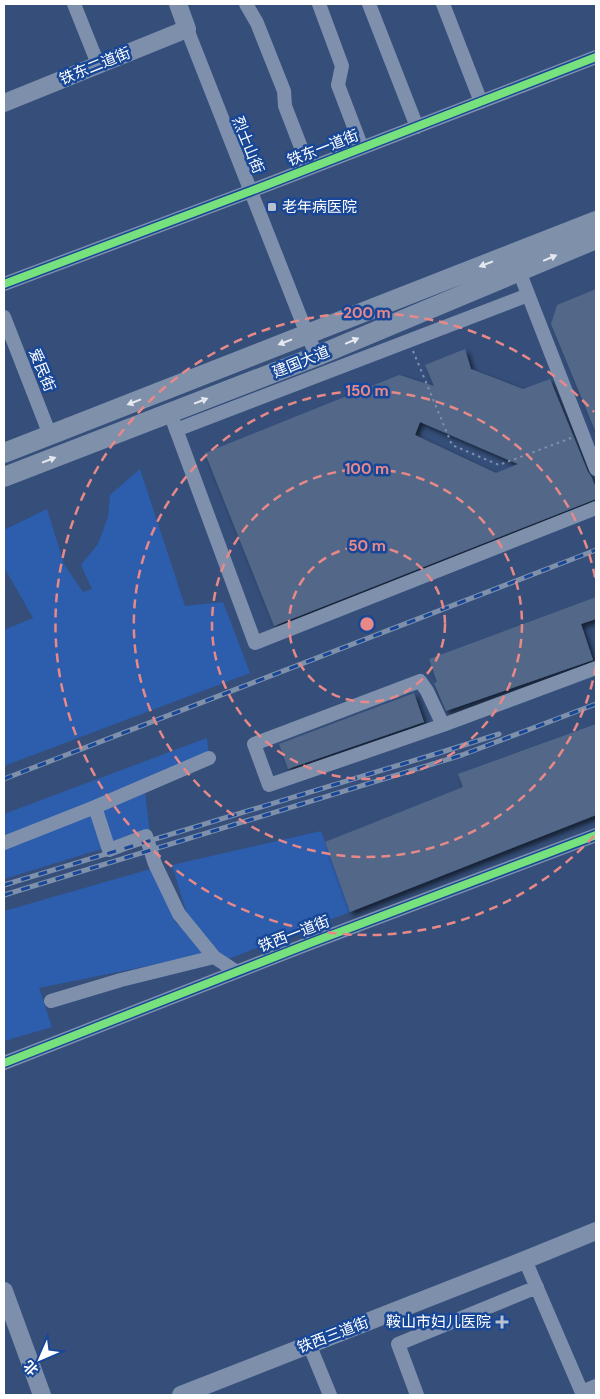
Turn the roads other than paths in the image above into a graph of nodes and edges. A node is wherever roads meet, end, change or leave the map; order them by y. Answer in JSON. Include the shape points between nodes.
{"nodes":[{"id":1,"x":74,"y":4,"type":"edge"},
{"id":2,"x":178,"y":4,"type":"edge"},
{"id":3,"x":246,"y":4,"type":"edge"},
{"id":4,"x":319,"y":4,"type":"edge"},
{"id":5,"x":369,"y":4,"type":"edge"},
{"id":6,"x":442,"y":4,"type":"edge"},
{"id":7,"x":187,"y":29,"type":"junction"},
{"id":8,"x":596,"y":57,"type":"edge"},
{"id":9,"x":98,"y":64,"type":"junction"},
{"id":10,"x":481,"y":102,"type":"junction"},
{"id":11,"x":4,"y":103,"type":"edge"},
{"id":12,"x":417,"y":127,"type":"junction"},
{"id":13,"x":362,"y":148,"type":"junction"},
{"id":14,"x":309,"y":168,"type":"junction"},
{"id":15,"x":251,"y":191,"type":"junction"},
{"id":16,"x":596,"y":221,"type":"edge"},
{"id":17,"x":596,"y":239,"type":"edge"},
{"id":18,"x":519,"y":271,"type":"junction"},
{"id":19,"x":4,"y":284,"type":"edge"},
{"id":20,"x":528,"y":294,"type":"junction"},
{"id":21,"x":4,"y":317,"type":"edge"},
{"id":22,"x":307,"y":334,"type":"junction"},
{"id":23,"x":317,"y":356,"type":"junction"},
{"id":24,"x":173,"y":422,"type":"junction"},
{"id":25,"x":50,"y":435,"type":"junction"},
{"id":26,"x":4,"y":453,"type":"edge"},
{"id":27,"x":596,"y":468,"type":"edge"},
{"id":28,"x":4,"y":478,"type":"edge"},
{"id":29,"x":596,"y":508,"type":"edge"},
{"id":30,"x":596,"y":668,"type":"edge"},
{"id":31,"x":443,"y":725,"type":"junction"},
{"id":32,"x":209,"y":758,"type":"dead end"},
{"id":33,"x":95,"y":807,"type":"junction"},
{"id":34,"x":596,"y":835,"type":"edge"},
{"id":35,"x":4,"y":843,"type":"edge"},
{"id":36,"x":214,"y":957,"type":"junction"},
{"id":37,"x":237,"y":972,"type":"junction"},
{"id":38,"x":51,"y":1001,"type":"dead end"},
{"id":39,"x":4,"y":1063,"type":"edge"},
{"id":40,"x":596,"y":1231,"type":"edge"},
{"id":41,"x":526,"y":1260,"type":"junction"},
{"id":42,"x":537,"y":1288,"type":"junction"},
{"id":43,"x":4,"y":1291,"type":"edge"},
{"id":44,"x":309,"y":1344,"type":"junction"},
{"id":45,"x":596,"y":1386,"type":"edge"},
{"id":46,"x":582,"y":1394,"type":"edge"},
{"id":47,"x":42,"y":1395,"type":"edge"},
{"id":48,"x":181,"y":1395,"type":"edge"},
{"id":49,"x":330,"y":1395,"type":"edge"},
{"id":50,"x":417,"y":1395,"type":"edge"}],
"edges":[{"from":1,"to":9,"type":"street"},
{"from":2,"to":7,"type":"main road","name":"烈士山街"},
{"from":3,"to":14,"type":"street","via":[[284,91],[285,106]]},
{"from":4,"to":13,"type":"street","via":[[342,66],[338,85]]},
{"from":5,"to":12,"type":"street"},
{"from":6,"to":10,"type":"street"},
{"from":7,"to":9,"type":"main road","name":"铁东二道街"},
{"from":7,"to":15,"type":"street","name":"烈士山街"},
{"from":8,"to":10,"type":"street","name":"铁东一道街"},
{"from":9,"to":11,"type":"main road","name":"铁东二道街"},
{"from":10,"to":12,"type":"street","name":"铁东一道街"},
{"from":12,"to":13,"type":"street","name":"铁东一道街"},
{"from":13,"to":14,"type":"street","name":"铁东一道街"},
{"from":14,"to":15,"type":"street","name":"铁东一道街"},
{"from":15,"to":19,"type":"street","name":"铁东一道街"},
{"from":15,"to":22,"type":"street","name":"烈士山街"},
{"from":16,"to":22,"type":"highway","name":"建国大道","one_way":true},
{"from":18,"to":17,"type":"highway","name":"建国大道","one_way":true},
{"from":18,"to":20,"type":"street"},
{"from":23,"to":18,"type":"highway","name":"建国大道","one_way":true},
{"from":20,"to":24,"type":"street","via":[[408,341]]},
{"from":20,"to":27,"type":"street"},
{"from":21,"to":25,"type":"street","name":"爱民街"},
{"from":22,"to":23,"type":"street","name":"烈士山街"},
{"from":22,"to":25,"type":"highway","name":"建国大道","one_way":true},
{"from":24,"to":23,"type":"highway","name":"建国大道","one_way":true},
{"from":28,"to":24,"type":"highway","name":"建国大道","one_way":true},
{"from":24,"to":29,"type":"street","via":[[255,643]]},
{"from":25,"to":26,"type":"highway","name":"建国大道"},
{"from":30,"to":31,"type":"street"},
{"from":31,"to":31,"type":"street","via":[[420,681],[254,744],[270,785]]},
{"from":32,"to":33,"type":"street"},
{"from":33,"to":35,"type":"street"},
{"from":33,"to":36,"type":"street","via":[[110,850],[146,836],[155,864],[179,914]]},
{"from":34,"to":37,"type":"street","name":"铁西一道街"},
{"from":36,"to":37,"type":"street"},
{"from":36,"to":38,"type":"street"},
{"from":37,"to":39,"type":"street","name":"铁西一道街"},
{"from":40,"to":41,"type":"main road","name":"铁西三道街"},
{"from":41,"to":42,"type":"street"},
{"from":41,"to":44,"type":"main road","name":"铁西三道街"},
{"from":42,"to":46,"type":"street"},
{"from":42,"to":50,"type":"street","via":[[398,1344]]},
{"from":43,"to":47,"type":"main road"},
{"from":44,"to":48,"type":"main road","name":"铁西三道街"},
{"from":44,"to":49,"type":"street"},
{"from":45,"to":46,"type":"street"}]}
